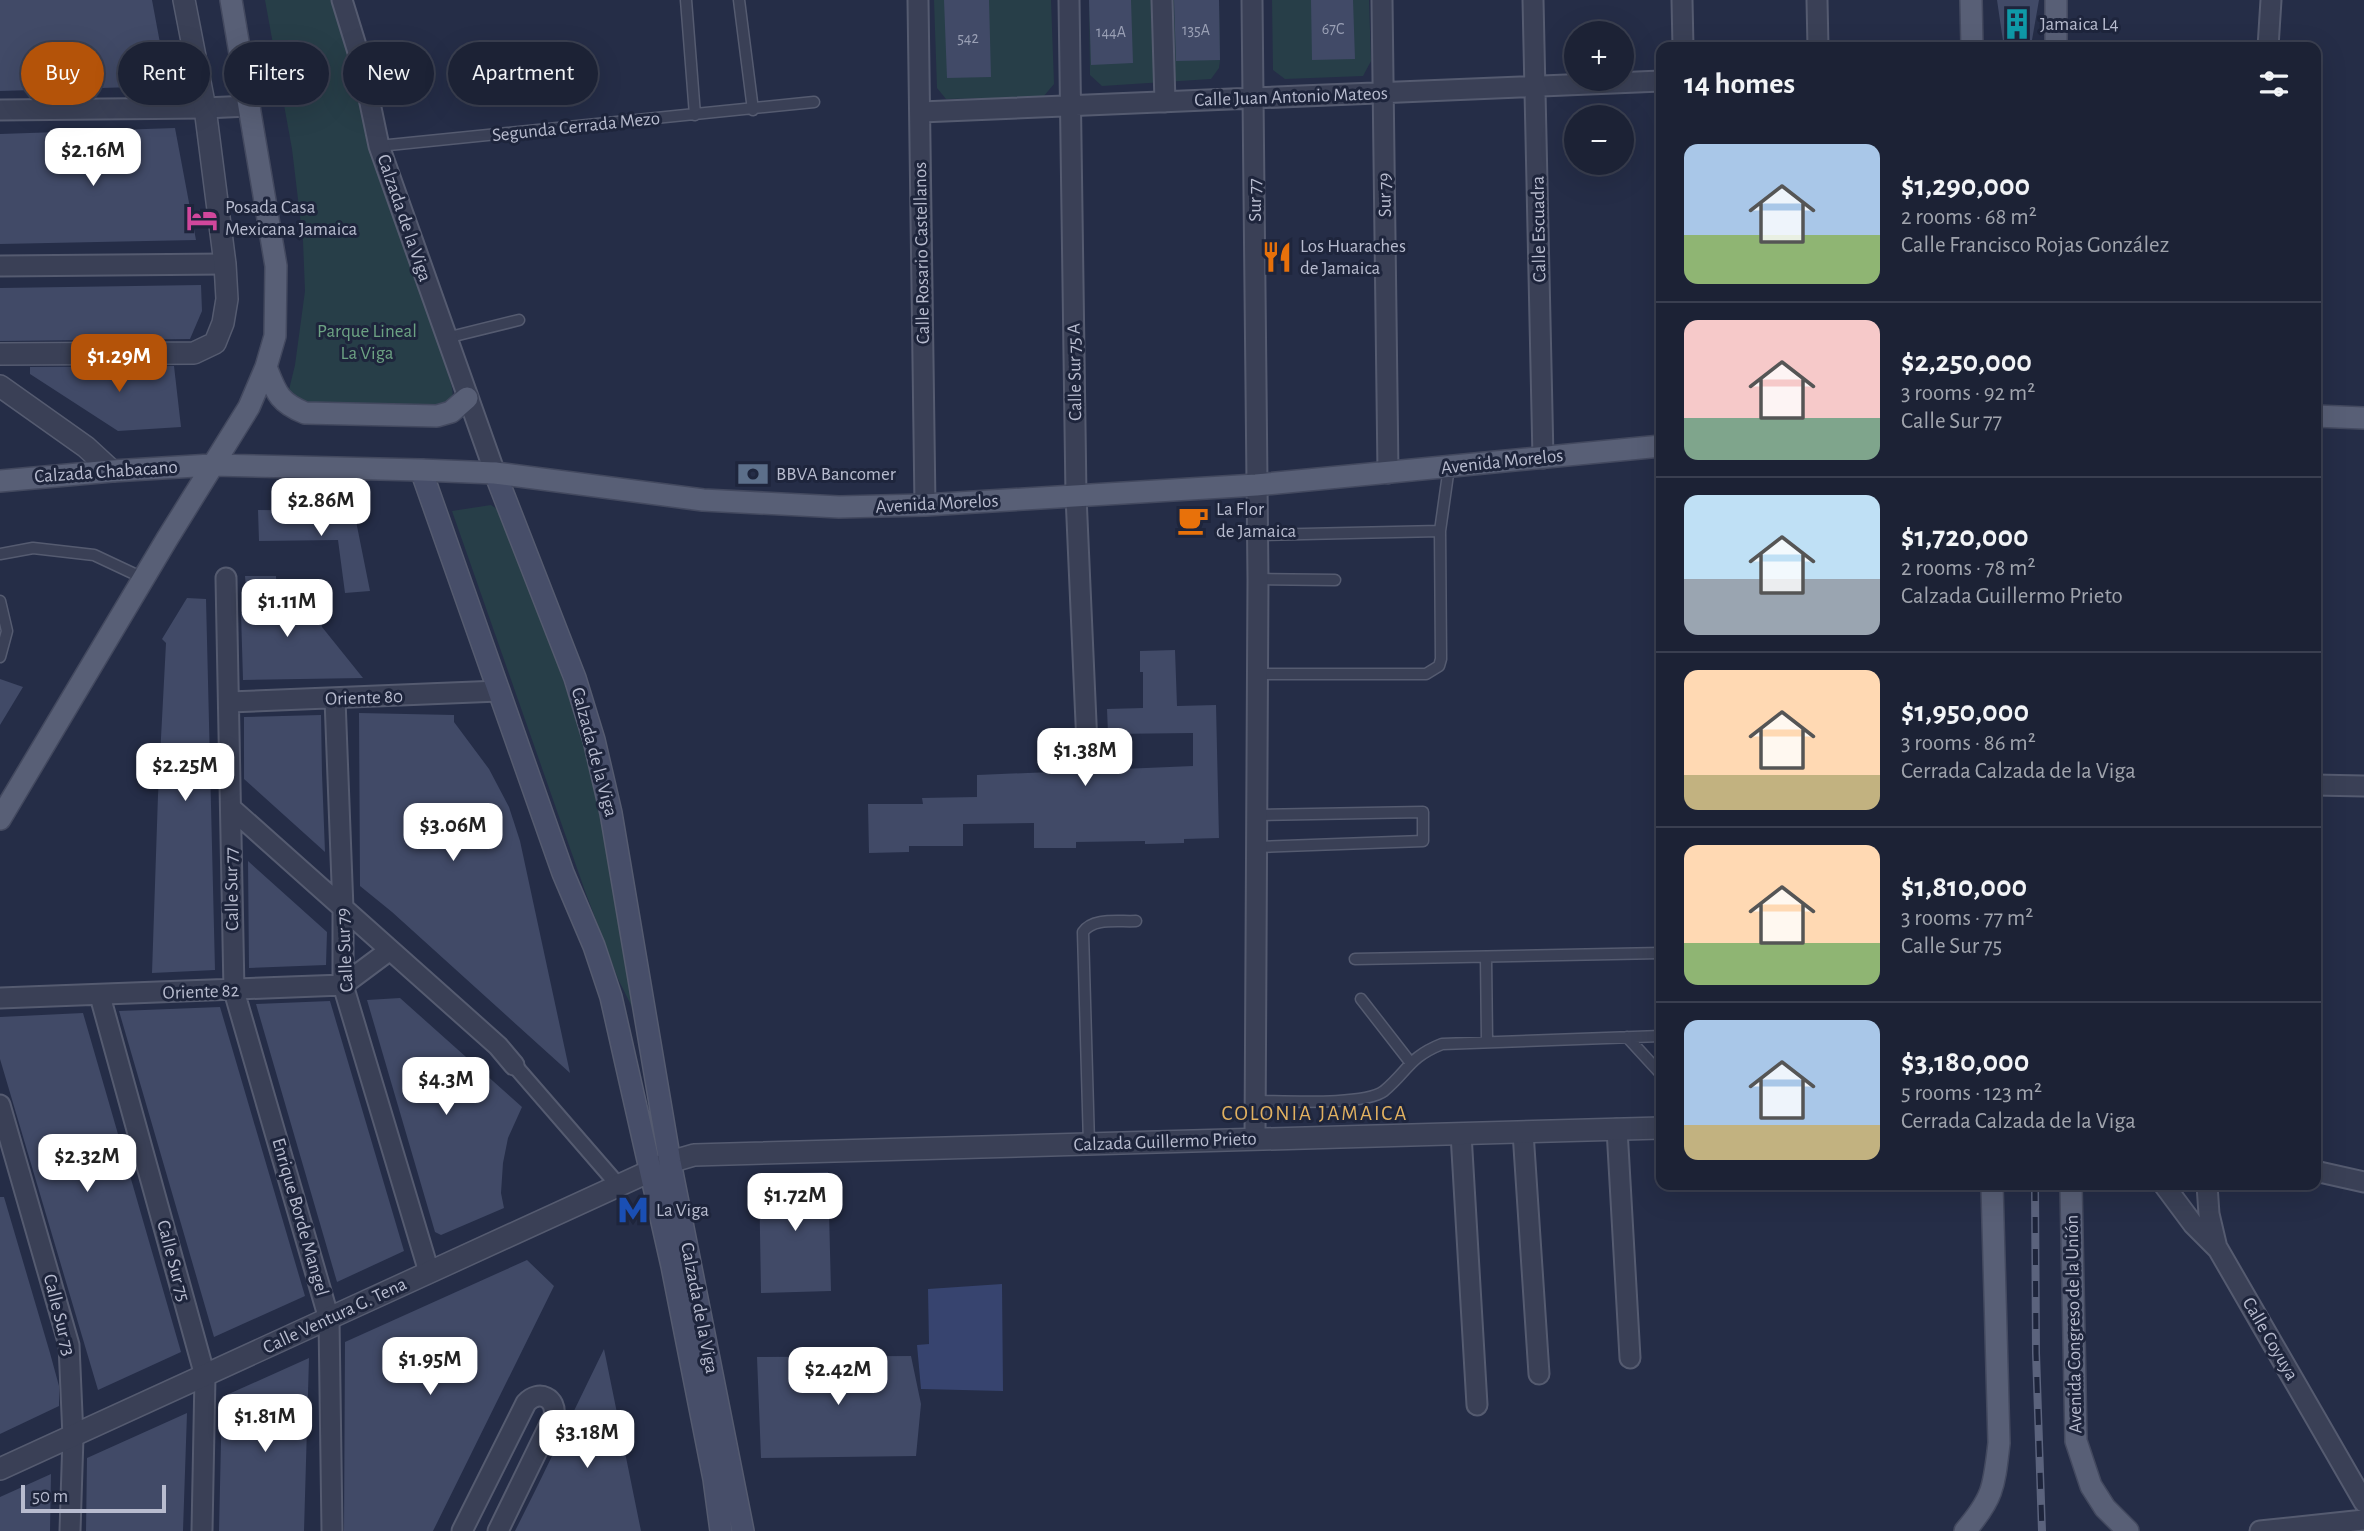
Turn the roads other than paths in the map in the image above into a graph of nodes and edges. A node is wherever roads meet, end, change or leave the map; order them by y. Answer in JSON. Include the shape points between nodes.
{"nodes":[{"id":1,"x":184,"y":0,"type":"edge"},
{"id":2,"x":231,"y":0,"type":"edge"},
{"id":3,"x":342,"y":0,"type":"edge"},
{"id":4,"x":685,"y":0,"type":"edge"},
{"id":5,"x":739,"y":0,"type":"edge"},
{"id":6,"x":918,"y":0,"type":"edge"},
{"id":7,"x":1069,"y":0,"type":"edge"},
{"id":8,"x":1162,"y":0,"type":"edge"},
{"id":9,"x":1252,"y":0,"type":"edge"},
{"id":10,"x":1382,"y":0,"type":"edge"},
{"id":11,"x":1533,"y":0,"type":"edge"},
{"id":12,"x":1682,"y":0,"type":"edge"},
{"id":13,"x":1817,"y":0,"type":"edge"},
{"id":14,"x":1971,"y":0,"type":"edge"},
{"id":15,"x":2056,"y":0,"type":"edge"},
{"id":16,"x":2271,"y":0,"type":"edge"},
{"id":17,"x":1683,"y":42,"type":"edge"},
{"id":18,"x":1818,"y":42,"type":"edge"},
{"id":19,"x":1972,"y":42,"type":"edge"},
{"id":20,"x":2056,"y":42,"type":"edge"},
{"id":21,"x":2268,"y":42,"type":"edge"},
{"id":22,"x":1656,"y":81,"type":"edge"},
{"id":23,"x":1536,"y":86,"type":"junction"},
{"id":24,"x":1384,"y":93,"type":"junction"},
{"id":25,"x":1254,"y":98,"type":"junction"},
{"id":26,"x":814,"y":102,"type":"dead end"},
{"id":27,"x":1166,"y":102,"type":"junction"},
{"id":28,"x":249,"y":106,"type":"junction"},
{"id":29,"x":1072,"y":106,"type":"junction"},
{"id":30,"x":205,"y":108,"type":"junction"},
{"id":31,"x":0,"y":110,"type":"edge"},
{"id":32,"x":753,"y":110,"type":"junction"},
{"id":33,"x":920,"y":112,"type":"junction"},
{"id":34,"x":695,"y":115,"type":"junction"},
{"id":35,"x":379,"y":146,"type":"junction"},
{"id":36,"x":225,"y":264,"type":"junction"},
{"id":37,"x":0,"y":266,"type":"edge"},
{"id":38,"x":519,"y":320,"type":"dead end"},
{"id":39,"x":446,"y":338,"type":"junction"},
{"id":40,"x":0,"y":354,"type":"edge"},
{"id":41,"x":266,"y":367,"type":"junction"},
{"id":42,"x":0,"y":386,"type":"edge"},
{"id":43,"x":467,"y":398,"type":"junction"},
{"id":44,"x":2321,"y":416,"type":"edge"},
{"id":45,"x":2364,"y":418,"type":"edge"},
{"id":46,"x":1656,"y":447,"type":"edge"},
{"id":47,"x":1543,"y":458,"type":"junction"},
{"id":48,"x":212,"y":465,"type":"junction"},
{"id":49,"x":1449,"y":467,"type":"junction"},
{"id":50,"x":421,"y":470,"type":"junction"},
{"id":51,"x":113,"y":471,"type":"junction"},
{"id":52,"x":495,"y":473,"type":"junction"},
{"id":53,"x":1388,"y":473,"type":"junction"},
{"id":54,"x":0,"y":481,"type":"edge"},
{"id":55,"x":1256,"y":485,"type":"junction"},
{"id":56,"x":1076,"y":496,"type":"junction"},
{"id":57,"x":925,"y":505,"type":"junction"},
{"id":58,"x":1440,"y":531,"type":"junction"},
{"id":59,"x":1256,"y":535,"type":"junction"},
{"id":60,"x":0,"y":554,"type":"edge"},
{"id":61,"x":226,"y":578,"type":"dead end"},
{"id":62,"x":144,"y":579,"type":"junction"},
{"id":63,"x":1258,"y":579,"type":"junction"},
{"id":64,"x":1335,"y":580,"type":"dead end"},
{"id":65,"x":0,"y":601,"type":"edge"},
{"id":66,"x":0,"y":657,"type":"edge"},
{"id":67,"x":1257,"y":674,"type":"junction"},
{"id":68,"x":499,"y":691,"type":"junction"},
{"id":69,"x":335,"y":699,"type":"junction"},
{"id":70,"x":229,"y":702,"type":"junction"},
{"id":71,"x":1087,"y":745,"type":"dead end"},
{"id":72,"x":2321,"y":785,"type":"edge"},
{"id":73,"x":2336,"y":786,"type":"junction"},
{"id":74,"x":2364,"y":786,"type":"edge"},
{"id":75,"x":2364,"y":794,"type":"edge"},
{"id":76,"x":231,"y":808,"type":"junction"},
{"id":77,"x":1257,"y":815,"type":"junction"},
{"id":78,"x":0,"y":819,"type":"edge"},
{"id":79,"x":1257,"y":847,"type":"junction"},
{"id":80,"x":343,"y":909,"type":"junction"},
{"id":81,"x":1136,"y":921,"type":"dead end"},
{"id":82,"x":594,"y":946,"type":"junction"},
{"id":83,"x":390,"y":950,"type":"junction"},
{"id":84,"x":1656,"y":953,"type":"edge"},
{"id":85,"x":1486,"y":957,"type":"junction"},
{"id":86,"x":1355,"y":960,"type":"dead end"},
{"id":87,"x":343,"y":985,"type":"junction"},
{"id":88,"x":234,"y":991,"type":"junction"},
{"id":89,"x":100,"y":996,"type":"junction"},
{"id":90,"x":0,"y":998,"type":"edge"},
{"id":91,"x":1361,"y":999,"type":"dead end"},
{"id":92,"x":1656,"y":1036,"type":"edge"},
{"id":93,"x":1626,"y":1037,"type":"junction"},
{"id":94,"x":1487,"y":1041,"type":"junction"},
{"id":95,"x":1410,"y":1062,"type":"junction"},
{"id":96,"x":653,"y":1063,"type":"junction"},
{"id":97,"x":514,"y":1065,"type":"joint"},
{"id":98,"x":1656,"y":1069,"type":"edge"},
{"id":99,"x":1256,"y":1101,"type":"junction"},
{"id":100,"x":0,"y":1105,"type":"edge"},
{"id":101,"x":1656,"y":1128,"type":"edge"},
{"id":102,"x":1617,"y":1129,"type":"junction"},
{"id":103,"x":1523,"y":1132,"type":"junction"},
{"id":104,"x":1461,"y":1134,"type":"junction"},
{"id":105,"x":1255,"y":1139,"type":"junction"},
{"id":106,"x":1089,"y":1144,"type":"junction"},
{"id":107,"x":660,"y":1166,"type":"junction"},
{"id":108,"x":2321,"y":1172,"type":"edge"},
{"id":109,"x":2364,"y":1182,"type":"edge"},
{"id":110,"x":619,"y":1186,"type":"junction"},
{"id":111,"x":1992,"y":1190,"type":"edge"},
{"id":112,"x":2071,"y":1190,"type":"edge"},
{"id":113,"x":2168,"y":1190,"type":"edge"},
{"id":114,"x":2207,"y":1190,"type":"edge"},
{"id":115,"x":2217,"y":1249,"type":"junction"},
{"id":116,"x":429,"y":1272,"type":"junction"},
{"id":117,"x":329,"y":1319,"type":"junction"},
{"id":118,"x":1630,"y":1358,"type":"dead end"},
{"id":119,"x":1539,"y":1374,"type":"dead end"},
{"id":120,"x":205,"y":1376,"type":"junction"},
{"id":121,"x":1477,"y":1405,"type":"dead end"},
{"id":122,"x":73,"y":1437,"type":"junction"},
{"id":123,"x":0,"y":1469,"type":"edge"},
{"id":124,"x":2364,"y":1502,"type":"edge"},
{"id":125,"x":2364,"y":1520,"type":"edge"},
{"id":126,"x":742,"y":1529,"type":"edge"},
{"id":127,"x":70,"y":1531,"type":"edge"},
{"id":128,"x":202,"y":1531,"type":"edge"},
{"id":129,"x":332,"y":1531,"type":"edge"},
{"id":130,"x":462,"y":1531,"type":"edge"},
{"id":131,"x":498,"y":1531,"type":"edge"},
{"id":132,"x":721,"y":1531,"type":"edge"},
{"id":133,"x":1965,"y":1531,"type":"edge"},
{"id":134,"x":2128,"y":1531,"type":"edge"},
{"id":135,"x":2260,"y":1531,"type":"edge"}],
"edges":[{"from":1,"to":30,"type":"street"},
{"from":2,"to":28,"type":"main road"},
{"from":3,"to":35,"type":"street","name":"Calzada de la Viga"},
{"from":4,"to":34,"type":"lane"},
{"from":5,"to":32,"type":"lane"},
{"from":6,"to":33,"type":"street","name":"Calle Rosario Castellanos"},
{"from":7,"to":29,"type":"street","name":"Calle Sur 75 A"},
{"from":8,"to":27,"type":"street"},
{"from":9,"to":25,"type":"street","name":"Sur 77"},
{"from":10,"to":24,"type":"street","name":"Sur 79"},
{"from":11,"to":23,"type":"street","name":"Calle Escuadra"},
{"from":12,"to":17,"type":"street"},
{"from":13,"to":18,"type":"street"},
{"from":14,"to":19,"type":"main road"},
{"from":15,"to":20,"type":"main road"},
{"from":16,"to":21,"type":"street"},
{"from":22,"to":23,"type":"street","name":"Calle Juan Antonio Mateos"},
{"from":23,"to":24,"type":"street","name":"Calle Juan Antonio Mateos"},
{"from":23,"to":47,"type":"street","name":"Calle Escuadra"},
{"from":24,"to":25,"type":"street","name":"Calle Juan Antonio Mateos"},
{"from":24,"to":53,"type":"street","name":"Sur 79"},
{"from":25,"to":27,"type":"street","name":"Calle Juan Antonio Mateos"},
{"from":25,"to":55,"type":"street","name":"Sur 77"},
{"from":26,"to":32,"type":"lane","name":"Segunda Cerrada Mezo"},
{"from":27,"to":29,"type":"street","name":"Calle Juan Antonio Mateos"},
{"from":28,"to":30,"type":"street"},
{"from":28,"to":41,"type":"main road","via":[[276,266],[275,336]]},
{"from":29,"to":33,"type":"street","name":"Calle Juan Antonio Mateos"},
{"from":29,"to":56,"type":"street","name":"Calle Sur 75 A"},
{"from":30,"to":31,"type":"street"},
{"from":30,"to":36,"type":"street"},
{"from":32,"to":34,"type":"lane","name":"Segunda Cerrada Mezo"},
{"from":33,"to":57,"type":"street","name":"Calle Rosario Castellanos"},
{"from":34,"to":35,"type":"lane","name":"Segunda Cerrada Mezo"},
{"from":35,"to":39,"type":"street","name":"Calzada de la Viga"},
{"from":36,"to":37,"type":"street"},
{"from":36,"to":40,"type":"street","via":[[228,299],[223,323],[215,343],[194,353]]},
{"from":38,"to":39,"type":"lane"},
{"from":39,"to":43,"type":"street","name":"Calzada de la Viga"},
{"from":41,"to":43,"type":"main road","via":[[277,396],[305,413],[437,416],[451,412]]},
{"from":41,"to":48,"type":"main road","via":[[249,407]]},
{"from":42,"to":51,"type":"street"},
{"from":43,"to":52,"type":"street","name":"Calzada de la Viga"},
{"from":44,"to":45,"type":"main road"},
{"from":46,"to":47,"type":"main road","name":"Avenida Morelos"},
{"from":47,"to":49,"type":"main road","name":"Avenida Morelos"},
{"from":48,"to":50,"type":"main road","name":"Avenida Morelos"},
{"from":48,"to":51,"type":"main road","name":"Calzada Chabacano"},
{"from":48,"to":62,"type":"main road"},
{"from":49,"to":53,"type":"main road","name":"Avenida Morelos"},
{"from":49,"to":58,"type":"lane"},
{"from":50,"to":52,"type":"main road","name":"Avenida Morelos"},
{"from":50,"to":68,"type":"main road","name":"Calzada de la Viga"},
{"from":51,"to":54,"type":"main road","name":"Calzada Chabacano"},
{"from":52,"to":57,"type":"main road","name":"Avenida Morelos","via":[[704,500],[839,507]]},
{"from":52,"to":96,"type":"main road","name":"Calzada de la Viga","via":[[575,678],[594,740],[611,813]]},
{"from":53,"to":55,"type":"main road","name":"Avenida Morelos"},
{"from":55,"to":56,"type":"main road","name":"Avenida Morelos"},
{"from":55,"to":59,"type":"street","name":"Sur 77"},
{"from":56,"to":57,"type":"main road","name":"Avenida Morelos"},
{"from":56,"to":71,"type":"street","name":"Calle Sur 75 A"},
{"from":58,"to":59,"type":"lane"},
{"from":58,"to":67,"type":"lane","via":[[1441,659],[1433,671]]},
{"from":59,"to":63,"type":"street","name":"Sur 77"},
{"from":60,"to":62,"type":"lane","via":[[33,548],[94,555]]},
{"from":61,"to":70,"type":"street","name":"Calle Sur 77"},
{"from":62,"to":78,"type":"main road"},
{"from":63,"to":64,"type":"lane"},
{"from":63,"to":67,"type":"street","name":"Sur 77"},
{"from":65,"to":66,"type":"lane","via":[[7,631]]},
{"from":67,"to":77,"type":"street","name":"Sur 77"},
{"from":68,"to":69,"type":"street","name":"Oriente 80"},
{"from":68,"to":82,"type":"main road","name":"Calzada de la Viga","via":[[563,873]]},
{"from":69,"to":70,"type":"street","name":"Oriente 80"},
{"from":69,"to":80,"type":"street","name":"Calle Sur 79"},
{"from":70,"to":76,"type":"street","name":"Calle Sur 77"},
{"from":72,"to":73,"type":"street"},
{"from":73,"to":74,"type":"street"},
{"from":73,"to":75,"type":"street"},
{"from":76,"to":80,"type":"street"},
{"from":76,"to":88,"type":"street","name":"Calle Sur 77"},
{"from":77,"to":79,"type":"street","name":"Sur 77"},
{"from":77,"to":79,"type":"lane","via":[[1423,812],[1423,841]]},
{"from":79,"to":99,"type":"street","name":"Sur 77"},
{"from":80,"to":83,"type":"street"},
{"from":80,"to":87,"type":"street","name":"Calle Sur 79"},
{"from":81,"to":106,"type":"lane","via":[[1096,923],[1083,932]]},
{"from":82,"to":96,"type":"main road"},
{"from":82,"to":107,"type":"main road","name":"Calzada de la Viga"},
{"from":83,"to":87,"type":"street"},
{"from":83,"to":97,"type":"street"},
{"from":84,"to":85,"type":"lane"},
{"from":85,"to":86,"type":"lane"},
{"from":85,"to":94,"type":"lane"},
{"from":87,"to":88,"type":"street","name":"Oriente 82"},
{"from":87,"to":116,"type":"street","name":"Calle Sur 79"},
{"from":88,"to":89,"type":"street","name":"Oriente 82"},
{"from":88,"to":117,"type":"street","name":"Enrique Borde Mangel"},
{"from":89,"to":90,"type":"street","name":"Oriente 82"},
{"from":89,"to":120,"type":"street","name":"Calle Sur 75"},
{"from":91,"to":95,"type":"lane"},
{"from":92,"to":93,"type":"lane"},
{"from":93,"to":94,"type":"lane"},
{"from":93,"to":98,"type":"lane"},
{"from":94,"to":95,"type":"lane","via":[[1442,1044]]},
{"from":95,"to":99,"type":"lane","via":[[1383,1091],[1365,1099]]},
{"from":96,"to":107,"type":"main road","name":"Calzada de la Viga"},
{"from":97,"to":110,"type":"street"},
{"from":99,"to":105,"type":"street","name":"Sur 77"},
{"from":100,"to":122,"type":"street","name":"Calle Sur 73","via":[[69,1345]]},
{"from":101,"to":102,"type":"street","name":"Calzada Guillermo Prieto"},
{"from":102,"to":103,"type":"street","name":"Calzada Guillermo Prieto"},
{"from":102,"to":118,"type":"street"},
{"from":103,"to":104,"type":"street","name":"Calzada Guillermo Prieto"},
{"from":103,"to":119,"type":"street"},
{"from":104,"to":105,"type":"street","name":"Calzada Guillermo Prieto"},
{"from":104,"to":121,"type":"street"},
{"from":105,"to":106,"type":"street","name":"Calzada Guillermo Prieto"},
{"from":106,"to":107,"type":"street","name":"Calzada Guillermo Prieto","via":[[694,1155]]},
{"from":107,"to":110,"type":"street","name":"Calle Ventura G. Tena"},
{"from":107,"to":126,"type":"main road","name":"Calzada de la Viga"},
{"from":107,"to":132,"type":"main road","name":"Calzada de la Viga"},
{"from":108,"to":109,"type":"street"},
{"from":110,"to":116,"type":"street","name":"Calle Ventura G. Tena"},
{"from":111,"to":133,"type":"main road","via":[[2000,1443],[1995,1481],[1985,1507]]},
{"from":112,"to":134,"type":"main road","name":"Avenida Congreso de la Unión","via":[[2076,1441],[2091,1486]]},
{"from":113,"to":115,"type":"street","name":"Calle Coyuya"},
{"from":114,"to":115,"type":"street"},
{"from":115,"to":124,"type":"street","name":"Calle Coyuya"},
{"from":116,"to":117,"type":"street","name":"Calle Ventura G. Tena"},
{"from":117,"to":120,"type":"street","name":"Calle Ventura G. Tena"},
{"from":117,"to":129,"type":"street","name":"Enrique Borde Mangel"},
{"from":120,"to":122,"type":"street","name":"Calle Ventura G. Tena"},
{"from":120,"to":128,"type":"street","name":"Calle Sur 75"},
{"from":122,"to":123,"type":"street","name":"Calle Ventura G. Tena"},
{"from":122,"to":127,"type":"street","name":"Calle Sur 73"},
{"from":125,"to":135,"type":"street"},
{"from":130,"to":131,"type":"street","via":[[526,1403],[538,1395],[546,1396],[555,1409],[554,1416]]}]}
